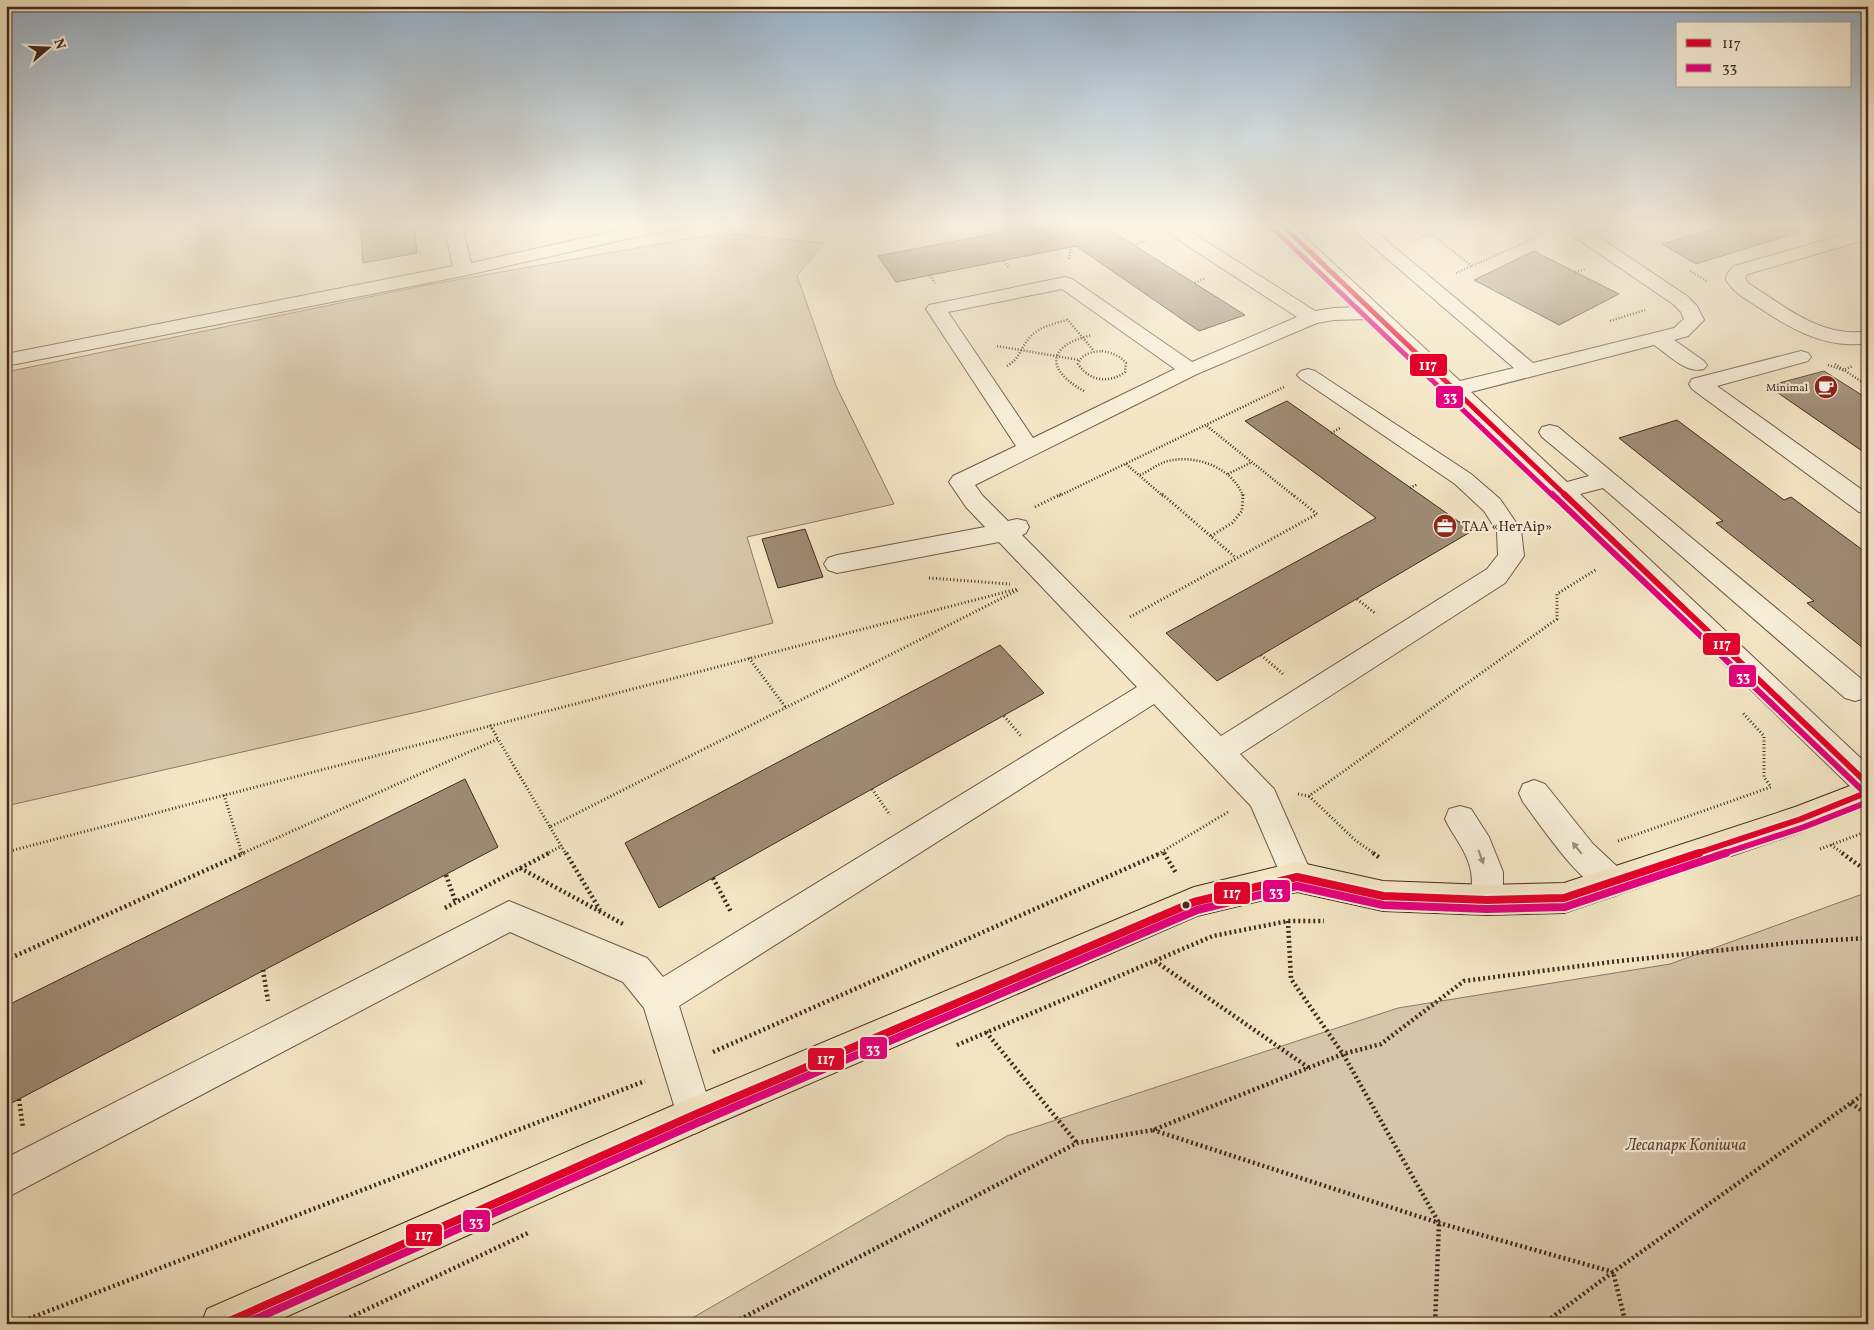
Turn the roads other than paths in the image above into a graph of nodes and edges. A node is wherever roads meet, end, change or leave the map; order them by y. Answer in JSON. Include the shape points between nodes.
{"nodes":[{"id":1,"x":376,"y":287,"type":"edge"},
{"id":2,"x":1045,"y":287,"type":"edge"},
{"id":3,"x":1071,"y":287,"type":"edge"},
{"id":4,"x":1264,"y":287,"type":"edge"},
{"id":5,"x":1348,"y":287,"type":"edge"},
{"id":6,"x":1431,"y":287,"type":"edge"},
{"id":7,"x":1658,"y":287,"type":"edge"},
{"id":8,"x":1741,"y":287,"type":"edge"},
{"id":9,"x":1374,"y":312,"type":"junction"},
{"id":10,"x":1312,"y":318,"type":"junction"},
{"id":11,"x":1868,"y":337,"type":"edge"},
{"id":12,"x":1652,"y":340,"type":"junction"},
{"id":13,"x":1801,"y":356,"type":"dead end"},
{"id":14,"x":6,"y":360,"type":"edge"},
{"id":15,"x":1691,"y":367,"type":"dead end"},
{"id":16,"x":1190,"y":370,"type":"junction"},
{"id":17,"x":1530,"y":370,"type":"junction"},
{"id":18,"x":1308,"y":375,"type":"road end"},
{"id":19,"x":1455,"y":389,"type":"junction"},
{"id":20,"x":1550,"y":432,"type":"dead end"},
{"id":21,"x":1029,"y":449,"type":"junction"},
{"id":22,"x":1607,"y":479,"type":"junction"},
{"id":23,"x":1563,"y":492,"type":"junction"},
{"id":24,"x":1868,"y":506,"type":"edge"},
{"id":25,"x":1013,"y":528,"type":"junction"},
{"id":26,"x":837,"y":564,"type":"dead end"},
{"id":27,"x":1156,"y":688,"type":"junction"},
{"id":28,"x":1855,"y":690,"type":"dead end"},
{"id":29,"x":1218,"y":753,"type":"junction"},
{"id":30,"x":1868,"y":784,"type":"edge"},
{"id":31,"x":1868,"y":792,"type":"edge"},
{"id":32,"x":1534,"y":793,"type":"dead end"},
{"id":33,"x":1460,"y":819,"type":"dead end"},
{"id":34,"x":1297,"y":877,"type":"junction"},
{"id":35,"x":1612,"y":882,"type":"junction"},
{"id":36,"x":1487,"y":900,"type":"junction"},
{"id":37,"x":659,"y":999,"type":"junction"},
{"id":38,"x":694,"y":1115,"type":"junction"},
{"id":39,"x":6,"y":1179,"type":"edge"},
{"id":40,"x":222,"y":1324,"type":"edge"}],
"edges":[{"from":1,"to":14,"type":"street"},
{"from":2,"to":21,"type":"street","via":[[936,309]]},
{"from":3,"to":16,"type":"street"},
{"from":4,"to":10,"type":"street"},
{"from":5,"to":9,"type":"street"},
{"from":6,"to":17,"type":"street"},
{"from":7,"to":12,"type":"street","via":[[1680,300],[1694,320],[1681,332]]},
{"from":8,"to":11,"type":"street","via":[[1819,334],[1842,340]]},
{"from":9,"to":10,"type":"street"},
{"from":9,"to":19,"type":"street"},
{"from":10,"to":16,"type":"street"},
{"from":12,"to":15,"type":"street"},
{"from":12,"to":17,"type":"street"},
{"from":13,"to":24,"type":"street","via":[[1700,384]]},
{"from":16,"to":21,"type":"street"},
{"from":17,"to":19,"type":"street"},
{"from":18,"to":29,"type":"street","via":[[1462,479],[1492,505],[1509,530],[1511,556],[1496,576]]},
{"from":19,"to":23,"type":"street"},
{"from":20,"to":22,"type":"street"},
{"from":21,"to":25,"type":"street","via":[[961,482],[974,501]]},
{"from":22,"to":23,"type":"street"},
{"from":22,"to":28,"type":"street"},
{"from":23,"to":30,"type":"street"},
{"from":25,"to":26,"type":"street"},
{"from":25,"to":27,"type":"street","via":[[1037,581],[1102,632]]},
{"from":27,"to":29,"type":"street"},
{"from":27,"to":37,"type":"street"},
{"from":29,"to":34,"type":"street","via":[[1262,798]]},
{"from":31,"to":35,"type":"main road"},
{"from":35,"to":32,"type":"street","one_way":true,"via":[[1582,854]]},
{"from":33,"to":36,"type":"street","one_way":true,"via":[[1478,847],[1487,872]]},
{"from":34,"to":36,"type":"main road","via":[[1383,896]]},
{"from":34,"to":38,"type":"main road","via":[[1194,902]]},
{"from":35,"to":36,"type":"main road","via":[[1564,898]]},
{"from":37,"to":38,"type":"street"},
{"from":37,"to":39,"type":"street","via":[[635,970],[509,916]]},
{"from":38,"to":40,"type":"main road"}]}
